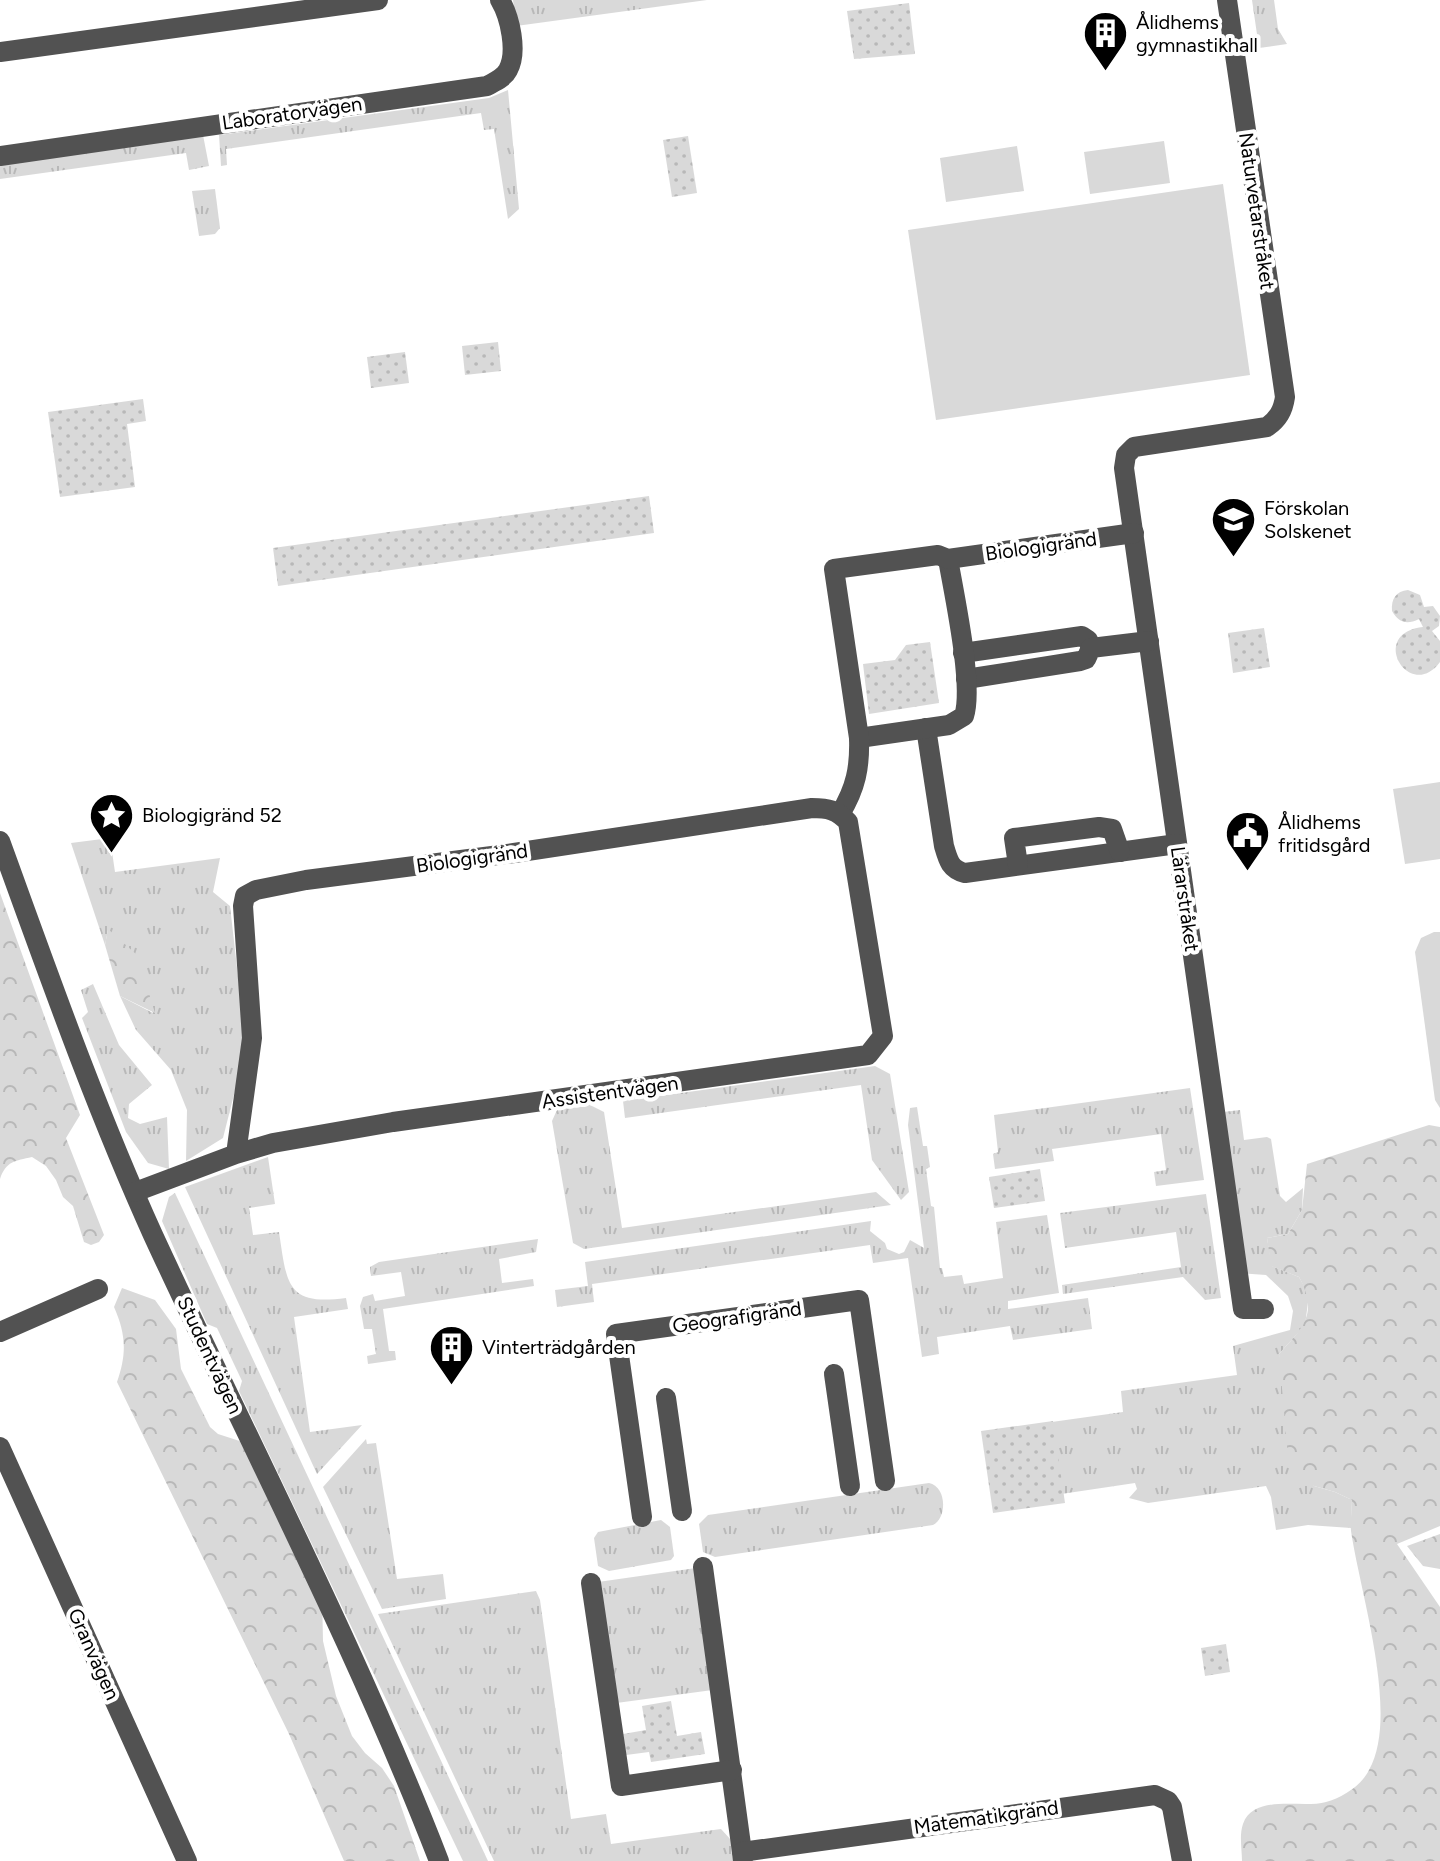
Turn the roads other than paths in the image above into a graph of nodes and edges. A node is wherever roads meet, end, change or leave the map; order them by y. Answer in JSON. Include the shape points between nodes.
{"nodes":[{"id":1,"x":378,"y":0,"type":"edge"},
{"id":2,"x":500,"y":0,"type":"edge"},
{"id":3,"x":1227,"y":0,"type":"edge"},
{"id":4,"x":0,"y":52,"type":"edge"},
{"id":5,"x":0,"y":156,"type":"edge"},
{"id":6,"x":1124,"y":468,"type":"joint"},
{"id":7,"x":1134,"y":533,"type":"junction"},
{"id":8,"x":948,"y":559,"type":"junction"},
{"id":9,"x":1149,"y":641,"type":"junction"},
{"id":10,"x":1091,"y":648,"type":"junction"},
{"id":11,"x":963,"y":653,"type":"junction"},
{"id":12,"x":966,"y":679,"type":"junction"},
{"id":13,"x":926,"y":728,"type":"junction"},
{"id":14,"x":859,"y":738,"type":"junction"},
{"id":15,"x":840,"y":814,"type":"junction"},
{"id":16,"x":0,"y":841,"type":"edge"},
{"id":17,"x":1177,"y":844,"type":"junction"},
{"id":18,"x":236,"y":1154,"type":"junction"},
{"id":19,"x":135,"y":1192,"type":"junction"},
{"id":20,"x":98,"y":1289,"type":"dead end"},
{"id":21,"x":1264,"y":1309,"type":"dead end"},
{"id":22,"x":0,"y":1332,"type":"edge"},
{"id":23,"x":834,"y":1374,"type":"dead end"},
{"id":24,"x":666,"y":1398,"type":"dead end"},
{"id":25,"x":0,"y":1447,"type":"edge"},
{"id":26,"x":885,"y":1481,"type":"dead end"},
{"id":27,"x":850,"y":1486,"type":"dead end"},
{"id":28,"x":682,"y":1511,"type":"dead end"},
{"id":29,"x":642,"y":1517,"type":"dead end"},
{"id":30,"x":703,"y":1567,"type":"dead end"},
{"id":31,"x":591,"y":1583,"type":"dead end"},
{"id":32,"x":732,"y":1770,"type":"junction"},
{"id":33,"x":742,"y":1857,"type":"edge"},
{"id":34,"x":187,"y":1861,"type":"edge"},
{"id":35,"x":439,"y":1861,"type":"edge"},
{"id":36,"x":1182,"y":1861,"type":"edge"}],
"edges":[{"from":1,"to":4,"type":"street"},
{"from":2,"to":5,"type":"street","name":"Laboratorvägen","via":[[512,55],[508,70],[487,86]]},
{"from":3,"to":6,"type":"street","name":"Naturvetarstråket","via":[[1285,397],[1276,420],[1267,427],[1134,447]]},
{"from":6,"to":7,"type":"street","name":"Lärarstråket"},
{"from":7,"to":8,"type":"street","name":"Biologigränd"},
{"from":7,"to":9,"type":"street","name":"Lärarstråket"},
{"from":8,"to":11,"type":"street"},
{"from":8,"to":14,"type":"street","name":"Biologigränd","via":[[938,555],[834,569]]},
{"from":9,"to":10,"type":"street"},
{"from":9,"to":17,"type":"street","name":"Lärarstråket"},
{"from":10,"to":11,"type":"street","via":[[1082,636]]},
{"from":10,"to":12,"type":"street","via":[[1080,661]]},
{"from":11,"to":12,"type":"street"},
{"from":12,"to":13,"type":"street","via":[[964,716],[949,725]]},
{"from":13,"to":14,"type":"street"},
{"from":13,"to":17,"type":"street","via":[[948,862],[955,870],[965,873]]},
{"from":14,"to":15,"type":"street","name":"Biologigränd","via":[[860,765],[853,793]]},
{"from":15,"to":18,"type":"street","name":"Biologigränd","via":[[812,808],[306,880],[245,896],[252,1038]]},
{"from":15,"to":18,"type":"street","name":"Assistentvägen","via":[[851,834],[883,1036],[868,1055],[393,1122]]},
{"from":16,"to":19,"type":"street","name":"Studentvägen"},
{"from":17,"to":21,"type":"street","name":"Lärarstråket","via":[[1243,1309]]},
{"from":18,"to":19,"type":"street","name":"Assistentvägen"},
{"from":19,"to":35,"type":"street","name":"Studentvägen","via":[[360,1673]]},
{"from":20,"to":22,"type":"street"},
{"from":23,"to":27,"type":"street"},
{"from":24,"to":28,"type":"street"},
{"from":25,"to":34,"type":"street","name":"Granvägen"},
{"from":26,"to":29,"type":"street","name":"Geografigränd","via":[[859,1300],[616,1334]]},
{"from":30,"to":32,"type":"street","name":"Matematikgränd"},
{"from":31,"to":32,"type":"street","via":[[621,1786]]},
{"from":32,"to":33,"type":"street","name":"Matematikgränd"},
{"from":33,"to":36,"type":"street","name":"Matematikgränd","via":[[1155,1795],[1172,1807]]}]}
